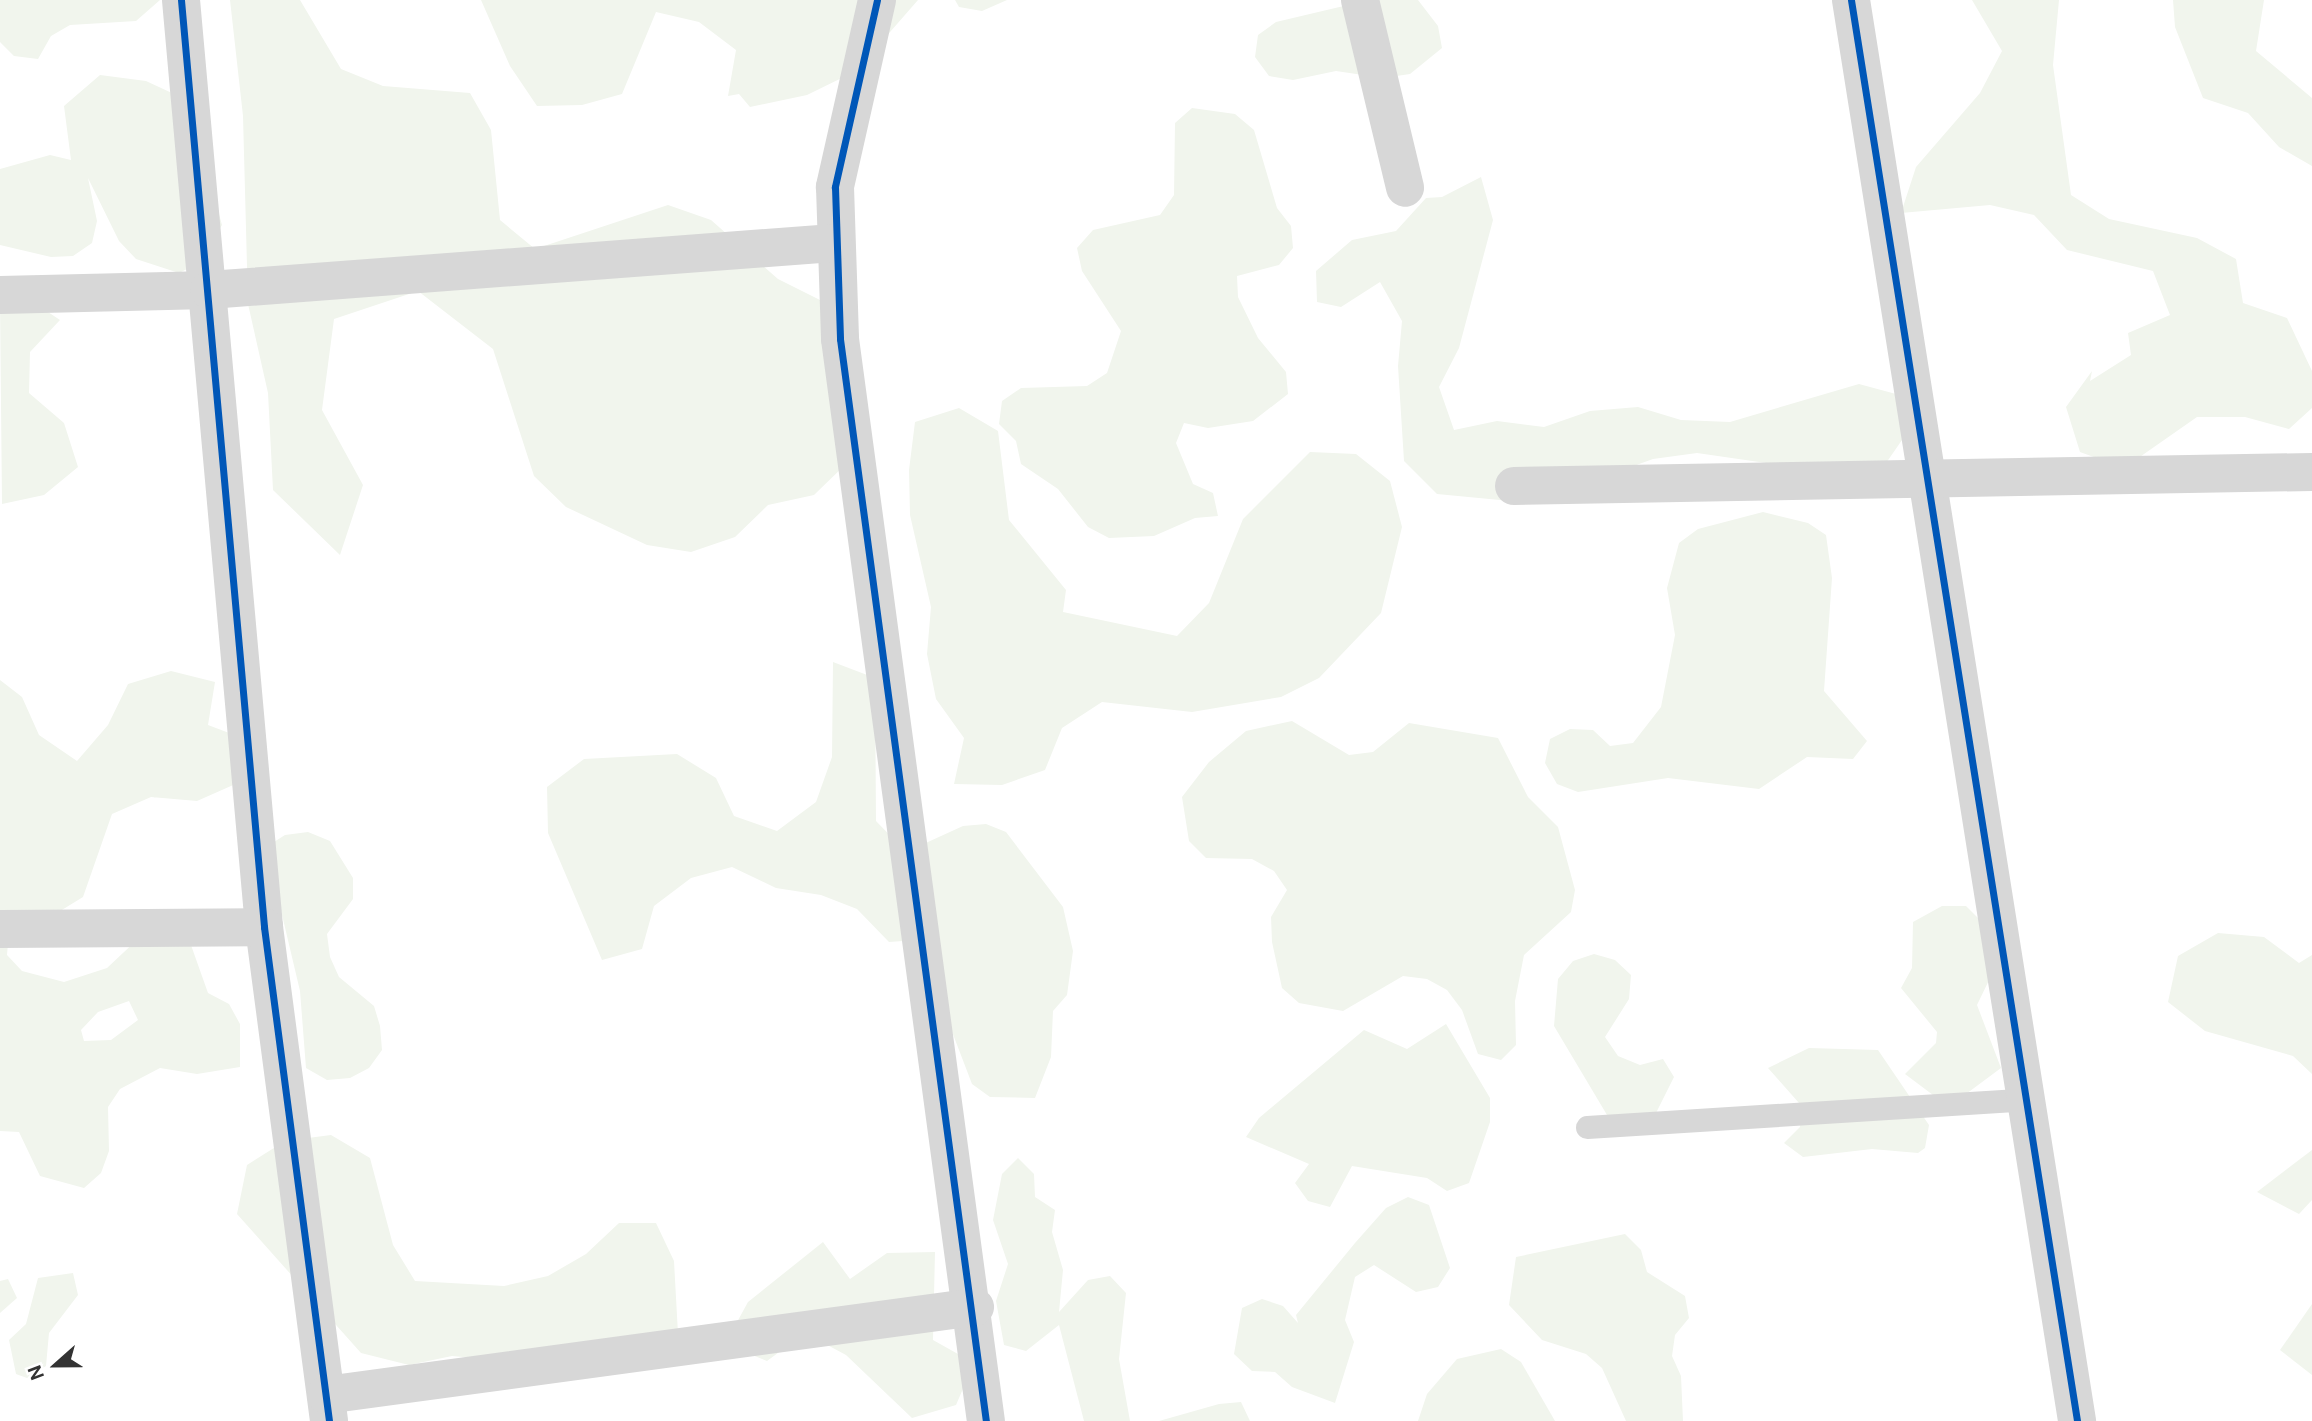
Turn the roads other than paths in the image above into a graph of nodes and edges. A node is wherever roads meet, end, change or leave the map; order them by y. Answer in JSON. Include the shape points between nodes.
{"nodes":[{"id":1,"x":181,"y":0,"type":"edge"},
{"id":2,"x":877,"y":0,"type":"edge"},
{"id":3,"x":1360,"y":0,"type":"edge"},
{"id":4,"x":1851,"y":0,"type":"edge"},
{"id":5,"x":1405,"y":188,"type":"dead end"},
{"id":6,"x":833,"y":243,"type":"junction"},
{"id":7,"x":209,"y":290,"type":"junction"},
{"id":8,"x":0,"y":295,"type":"edge"},
{"id":9,"x":2312,"y":472,"type":"edge"},
{"id":10,"x":1926,"y":477,"type":"junction"},
{"id":11,"x":1514,"y":486,"type":"dead end"},
{"id":12,"x":264,"y":927,"type":"junction"},
{"id":13,"x":0,"y":929,"type":"edge"},
{"id":14,"x":2026,"y":1099,"type":"junction"},
{"id":15,"x":1587,"y":1127,"type":"dead end"},
{"id":16,"x":975,"y":1307,"type":"junction"},
{"id":17,"x":327,"y":1408,"type":"edge"},
{"id":18,"x":986,"y":1421,"type":"edge"},
{"id":19,"x":2077,"y":1421,"type":"edge"}],
"edges":[{"from":1,"to":7,"type":"street"},
{"from":2,"to":6,"type":"street","via":[[835,187]]},
{"from":3,"to":5,"type":"street"},
{"from":4,"to":10,"type":"street"},
{"from":6,"to":7,"type":"street"},
{"from":6,"to":16,"type":"street","via":[[840,339]]},
{"from":7,"to":8,"type":"street"},
{"from":7,"to":12,"type":"street"},
{"from":9,"to":10,"type":"street"},
{"from":10,"to":11,"type":"street"},
{"from":10,"to":14,"type":"street"},
{"from":12,"to":13,"type":"street"},
{"from":12,"to":17,"type":"street"},
{"from":14,"to":15,"type":"lane"},
{"from":14,"to":19,"type":"street"},
{"from":16,"to":17,"type":"street"},
{"from":16,"to":18,"type":"street"}]}
